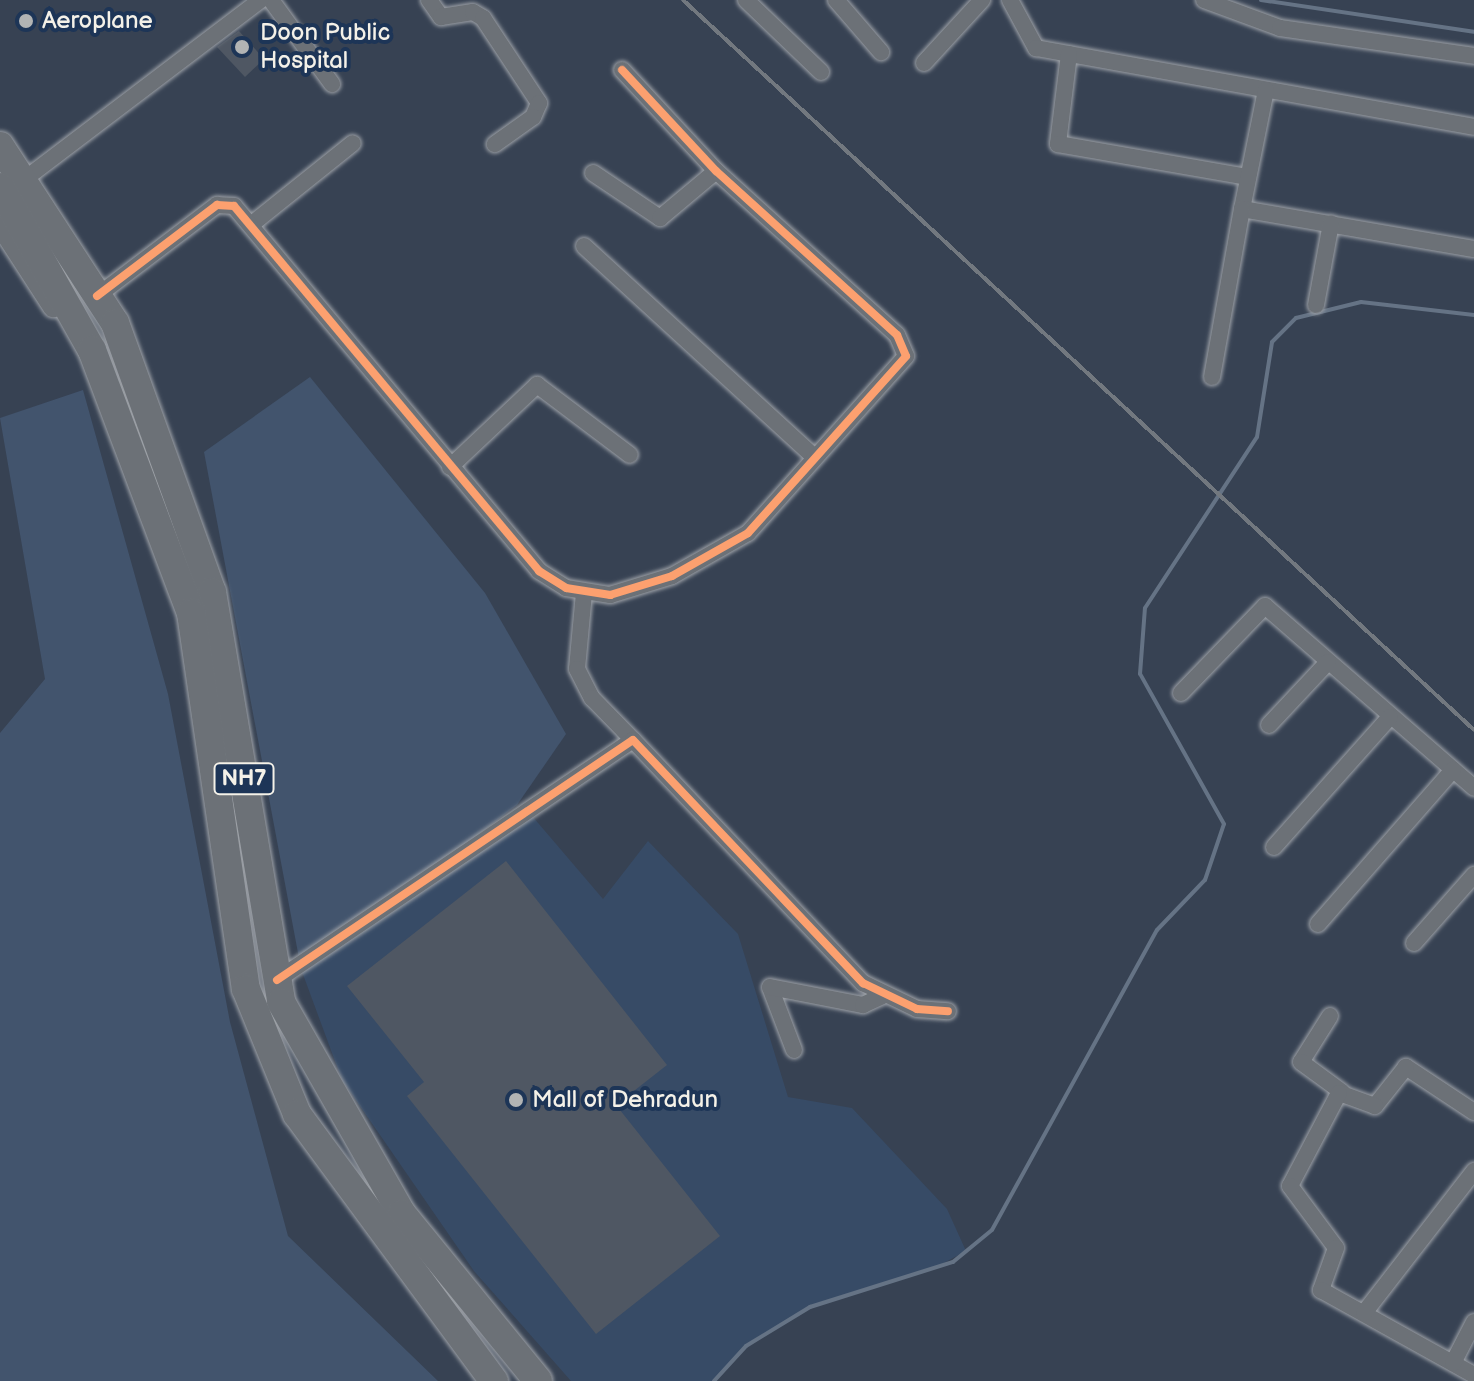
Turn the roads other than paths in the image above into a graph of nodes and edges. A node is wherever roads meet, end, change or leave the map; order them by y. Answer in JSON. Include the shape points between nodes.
{"nodes":[{"id":1,"x":261,"y":0,"type":"edge"},
{"id":2,"x":271,"y":0,"type":"edge"},
{"id":3,"x":429,"y":0,"type":"edge"},
{"id":4,"x":746,"y":0,"type":"edge"},
{"id":5,"x":836,"y":0,"type":"edge"},
{"id":6,"x":982,"y":0,"type":"edge"},
{"id":7,"x":1010,"y":0,"type":"edge"},
{"id":8,"x":1204,"y":0,"type":"edge"},
{"id":9,"x":881,"y":52,"type":"dead end"},
{"id":10,"x":1069,"y":54,"type":"junction"},
{"id":11,"x":1474,"y":56,"type":"edge"},
{"id":12,"x":924,"y":63,"type":"dead end"},
{"id":13,"x":622,"y":70,"type":"dead end"},
{"id":14,"x":821,"y":72,"type":"dead end"},
{"id":15,"x":332,"y":84,"type":"dead end"},
{"id":16,"x":1266,"y":90,"type":"junction"},
{"id":17,"x":1474,"y":127,"type":"edge"},
{"id":18,"x":353,"y":143,"type":"dead end"},
{"id":19,"x":495,"y":144,"type":"dead end"},
{"id":20,"x":0,"y":146,"type":"edge"},
{"id":21,"x":716,"y":171,"type":"junction"},
{"id":22,"x":593,"y":173,"type":"dead end"},
{"id":23,"x":1248,"y":177,"type":"junction"},
{"id":24,"x":6,"y":200,"type":"edge"},
{"id":25,"x":1242,"y":209,"type":"junction"},
{"id":26,"x":1331,"y":223,"type":"junction"},
{"id":27,"x":252,"y":224,"type":"junction"},
{"id":28,"x":584,"y":246,"type":"dead end"},
{"id":29,"x":1474,"y":249,"type":"edge"},
{"id":30,"x":97,"y":296,"type":"junction"},
{"id":31,"x":1316,"y":305,"type":"dead end"},
{"id":32,"x":1212,"y":377,"type":"dead end"},
{"id":33,"x":630,"y":455,"type":"dead end"},
{"id":34,"x":812,"y":455,"type":"junction"},
{"id":35,"x":450,"y":467,"type":"junction"},
{"id":36,"x":584,"y":593,"type":"junction"},
{"id":37,"x":1328,"y":662,"type":"junction"},
{"id":38,"x":1181,"y":693,"type":"dead end"},
{"id":39,"x":1390,"y":717,"type":"junction"},
{"id":40,"x":1269,"y":725,"type":"dead end"},
{"id":41,"x":633,"y":740,"type":"junction"},
{"id":42,"x":1453,"y":770,"type":"junction"},
{"id":43,"x":1474,"y":788,"type":"edge"},
{"id":44,"x":1274,"y":847,"type":"dead end"},
{"id":45,"x":1474,"y":875,"type":"edge"},
{"id":46,"x":1318,"y":924,"type":"dead end"},
{"id":47,"x":1414,"y":943,"type":"dead end"},
{"id":48,"x":277,"y":980,"type":"junction"},
{"id":49,"x":882,"y":996,"type":"junction"},
{"id":50,"x":948,"y":1011,"type":"dead end"},
{"id":51,"x":1330,"y":1016,"type":"dead end"},
{"id":52,"x":794,"y":1050,"type":"dead end"},
{"id":53,"x":1342,"y":1092,"type":"junction"},
{"id":54,"x":1474,"y":1112,"type":"edge"},
{"id":55,"x":1474,"y":1171,"type":"edge"},
{"id":56,"x":1364,"y":1313,"type":"junction"},
{"id":57,"x":1474,"y":1322,"type":"edge"},
{"id":58,"x":1453,"y":1363,"type":"junction"},
{"id":59,"x":1474,"y":1375,"type":"edge"},
{"id":60,"x":494,"y":1381,"type":"edge"},
{"id":61,"x":538,"y":1381,"type":"edge"}],
"edges":[{"from":1,"to":24,"type":"street"},
{"from":2,"to":15,"type":"street"},
{"from":3,"to":19,"type":"street","via":[[441,17],[473,12],[483,18],[539,103],[533,117]]},
{"from":4,"to":14,"type":"street"},
{"from":5,"to":9,"type":"street"},
{"from":6,"to":12,"type":"street"},
{"from":7,"to":10,"type":"street","via":[[1026,41]]},
{"from":8,"to":11,"type":"street","via":[[1280,28]]},
{"from":10,"to":16,"type":"street"},
{"from":10,"to":23,"type":"street","via":[[1058,144]]},
{"from":13,"to":21,"type":"street"},
{"from":16,"to":17,"type":"street"},
{"from":16,"to":23,"type":"street"},
{"from":18,"to":27,"type":"street"},
{"from":20,"to":24,"type":"highway","number":"NH7"},
{"from":21,"to":22,"type":"street","via":[[660,218]]},
{"from":21,"to":34,"type":"street","via":[[903,344],[903,365]]},
{"from":23,"to":25,"type":"street"},
{"from":24,"to":30,"type":"highway","number":"NH7"},
{"from":24,"to":60,"type":"highway","number":"NH7","via":[[92,350],[191,613],[246,989],[297,1114]]},
{"from":25,"to":26,"type":"street"},
{"from":25,"to":32,"type":"street"},
{"from":26,"to":29,"type":"street"},
{"from":26,"to":31,"type":"street"},
{"from":27,"to":30,"type":"street","via":[[234,206],[217,205]]},
{"from":27,"to":35,"type":"street"},
{"from":28,"to":34,"type":"street"},
{"from":30,"to":48,"type":"highway","number":"NH7","via":[[115,323],[212,592]]},
{"from":33,"to":35,"type":"street","via":[[537,385]]},
{"from":34,"to":36,"type":"street","via":[[729,548],[641,588]]},
{"from":35,"to":36,"type":"street","via":[[539,571]]},
{"from":36,"to":41,"type":"street","via":[[577,669],[592,698]]},
{"from":37,"to":38,"type":"street","via":[[1261,606]]},
{"from":37,"to":39,"type":"street"},
{"from":37,"to":40,"type":"street"},
{"from":39,"to":42,"type":"street"},
{"from":39,"to":44,"type":"street"},
{"from":41,"to":48,"type":"street"},
{"from":41,"to":49,"type":"street"},
{"from":42,"to":43,"type":"street"},
{"from":42,"to":46,"type":"street"},
{"from":45,"to":47,"type":"street"},
{"from":48,"to":61,"type":"highway","number":"NH7","via":[[281,1002],[402,1214]]},
{"from":49,"to":50,"type":"street"},
{"from":49,"to":52,"type":"street","via":[[863,1005],[770,987]]},
{"from":51,"to":53,"type":"street","via":[[1301,1062]]},
{"from":53,"to":54,"type":"street","via":[[1375,1106],[1406,1067]]},
{"from":53,"to":56,"type":"street","via":[[1290,1186],[1336,1248],[1321,1290]]},
{"from":55,"to":56,"type":"street"},
{"from":56,"to":58,"type":"street"},
{"from":57,"to":58,"type":"street"},
{"from":58,"to":59,"type":"street"}]}
